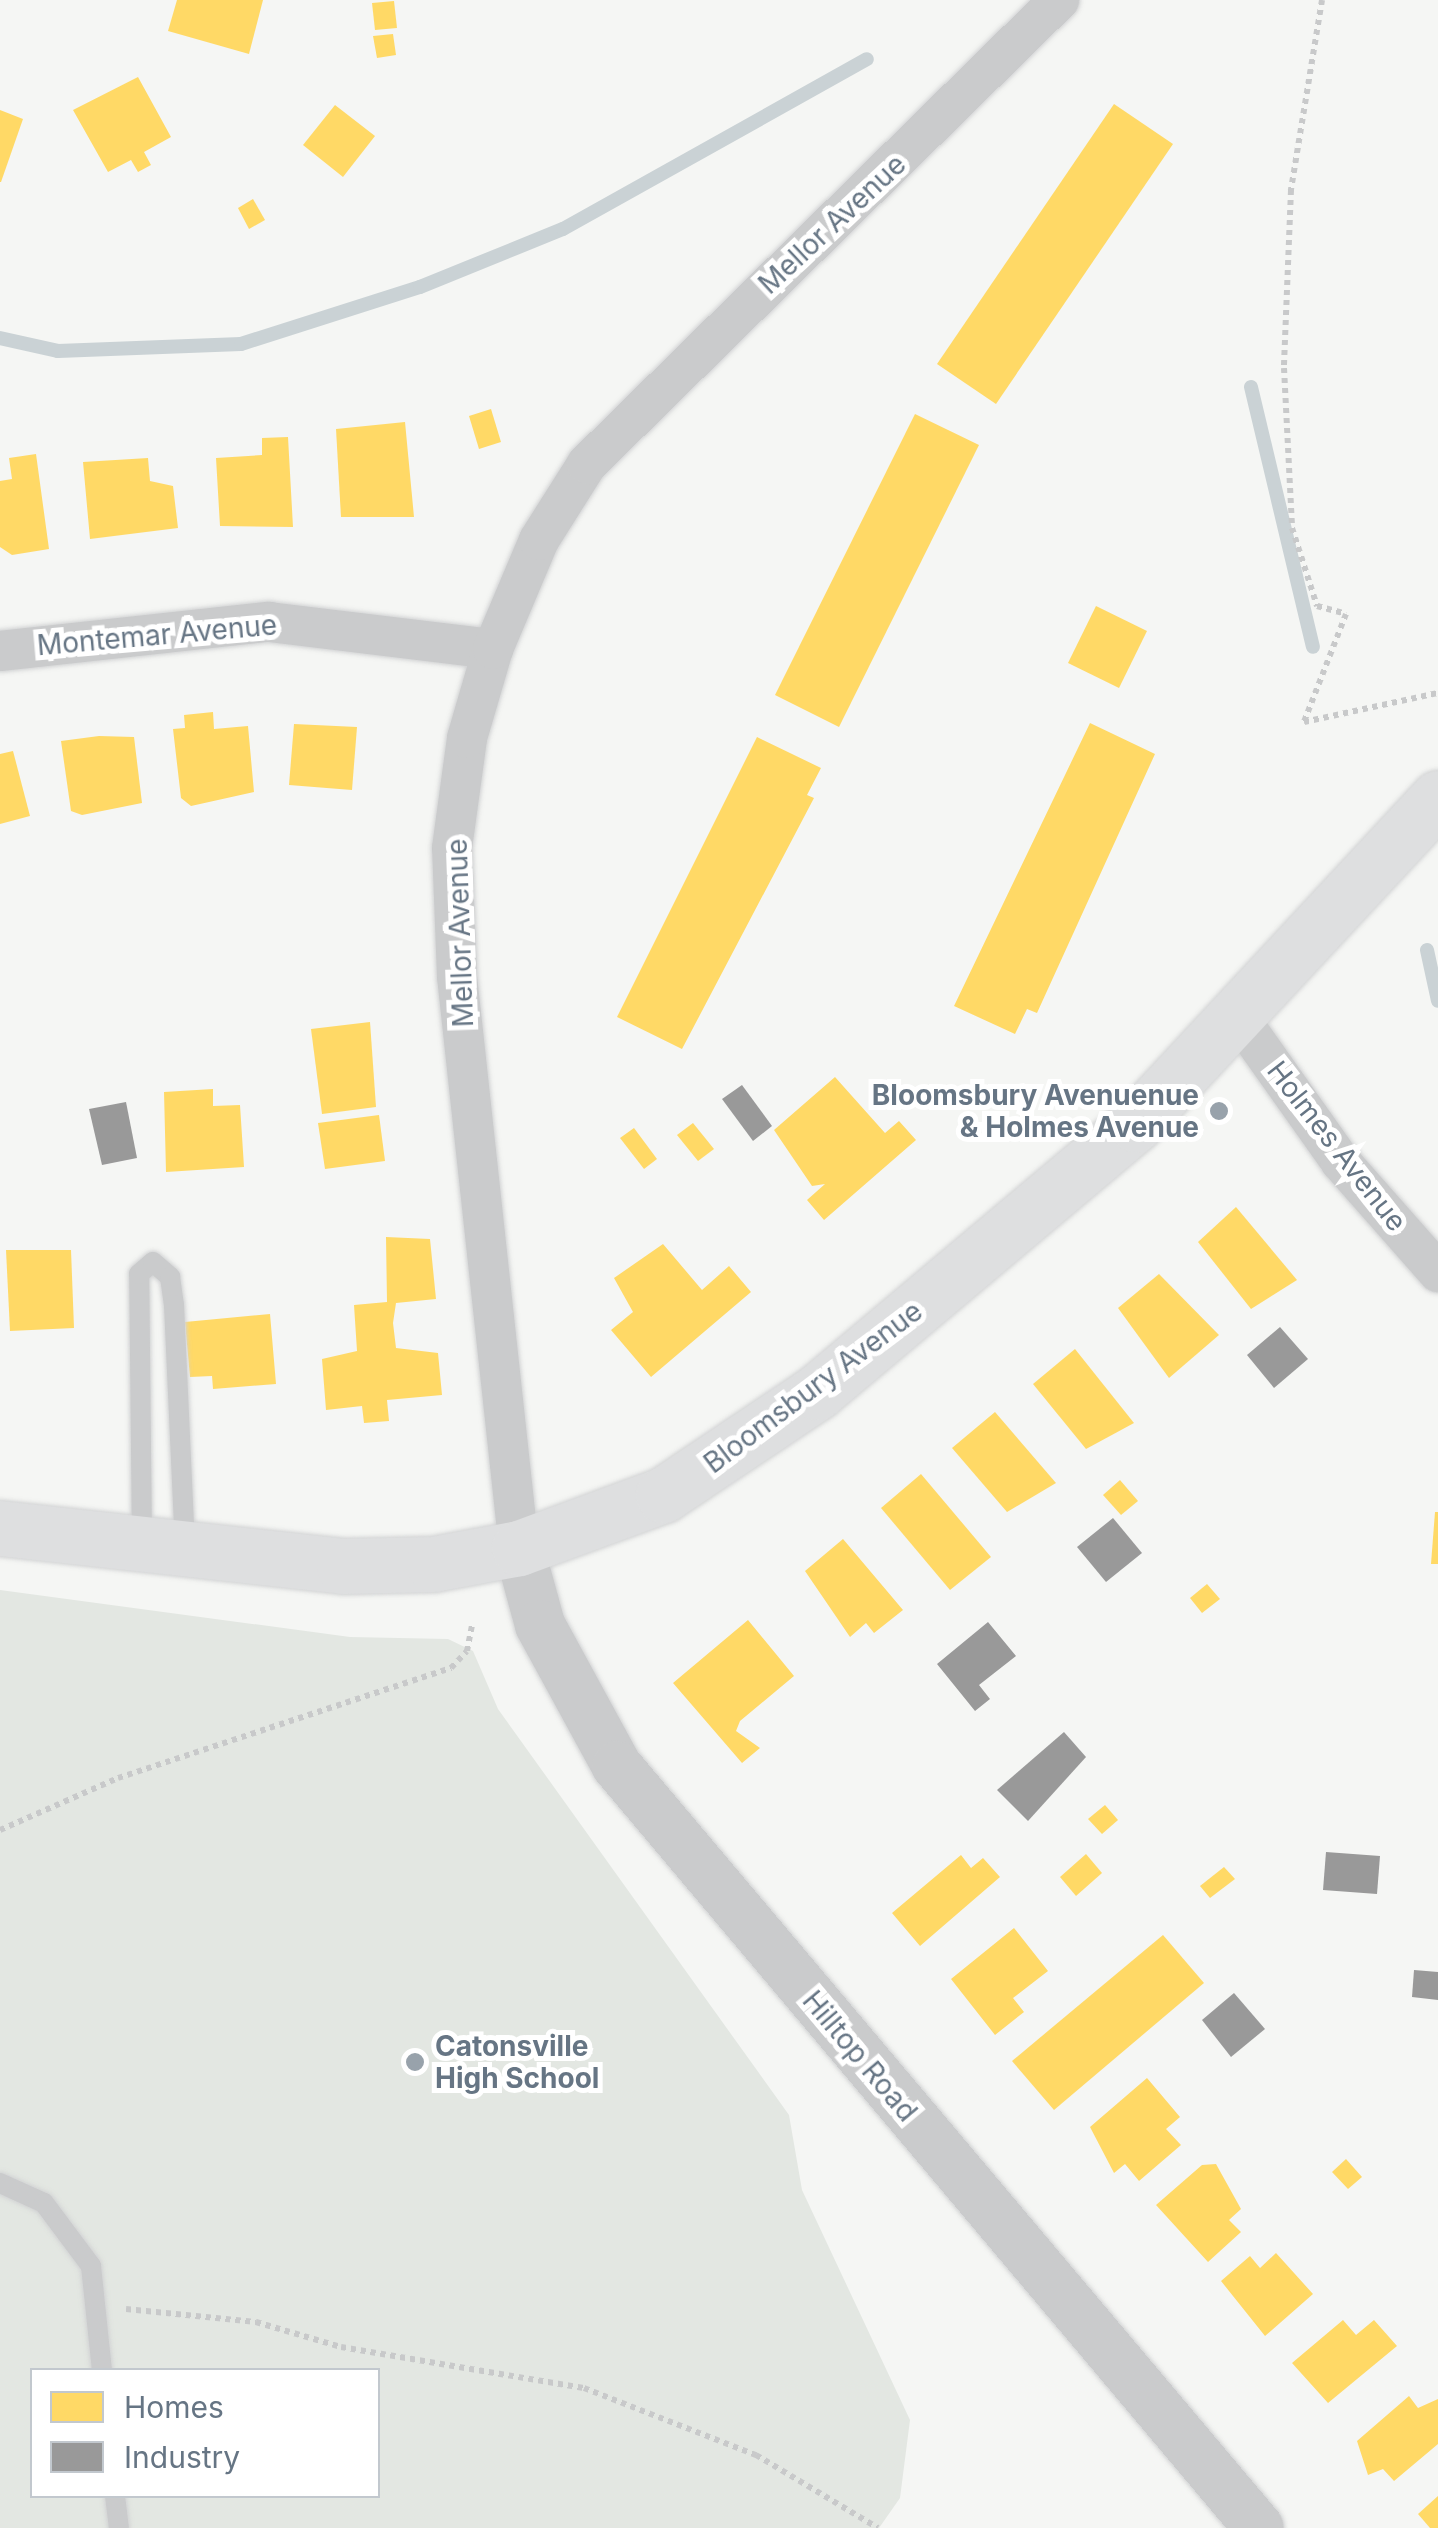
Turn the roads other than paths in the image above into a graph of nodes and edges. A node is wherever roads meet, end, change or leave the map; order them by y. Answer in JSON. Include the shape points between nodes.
{"nodes":[{"id":1,"x":1059,"y":0,"type":"edge"},
{"id":2,"x":493,"y":649,"type":"junction"},
{"id":3,"x":0,"y":651,"type":"edge"},
{"id":4,"x":1438,"y":798,"type":"edge"},
{"id":5,"x":1240,"y":1018,"type":"junction"},
{"id":6,"x":1438,"y":1272,"type":"edge"},
{"id":7,"x":0,"y":1528,"type":"edge"},
{"id":8,"x":164,"y":1548,"type":"junction"},
{"id":9,"x":519,"y":1548,"type":"junction"},
{"id":10,"x":0,"y":2183,"type":"edge"},
{"id":11,"x":102,"y":2368,"type":"edge"},
{"id":12,"x":115,"y":2498,"type":"edge"},
{"id":13,"x":118,"y":2528,"type":"edge"},
{"id":14,"x":1259,"y":2528,"type":"edge"}],
"edges":[{"from":1,"to":2,"type":"street","name":"Mellor Avenue","via":[[588,464],[538,540]]},
{"from":2,"to":3,"type":"street","name":"Montemar Avenue","via":[[269,622]]},
{"from":2,"to":9,"type":"street","name":"Mellor Avenue","via":[[468,738],[453,866]]},
{"from":4,"to":5,"type":"main road","name":"Bloomsbury Avenue"},
{"from":5,"to":6,"type":"street","name":"Holmes Avenue","via":[[1341,1162]]},
{"from":5,"to":9,"type":"main road","name":"Bloomsbury Avenue","via":[[1135,1124],[730,1456],[662,1495]]},
{"from":7,"to":8,"type":"main road","name":"Bloomsbury Avenue"},
{"from":8,"to":8,"type":"lane","via":[[139,1274],[153,1262],[170,1277],[174,1305]]},
{"from":8,"to":9,"type":"main road","name":"Bloomsbury Avenue","via":[[344,1566]]},
{"from":9,"to":14,"type":"street","name":"Hilltop Road","via":[[548,1642],[617,1766]]},
{"from":10,"to":11,"type":"lane","via":[[44,2204],[91,2266]]},
{"from":12,"to":13,"type":"lane"}]}
